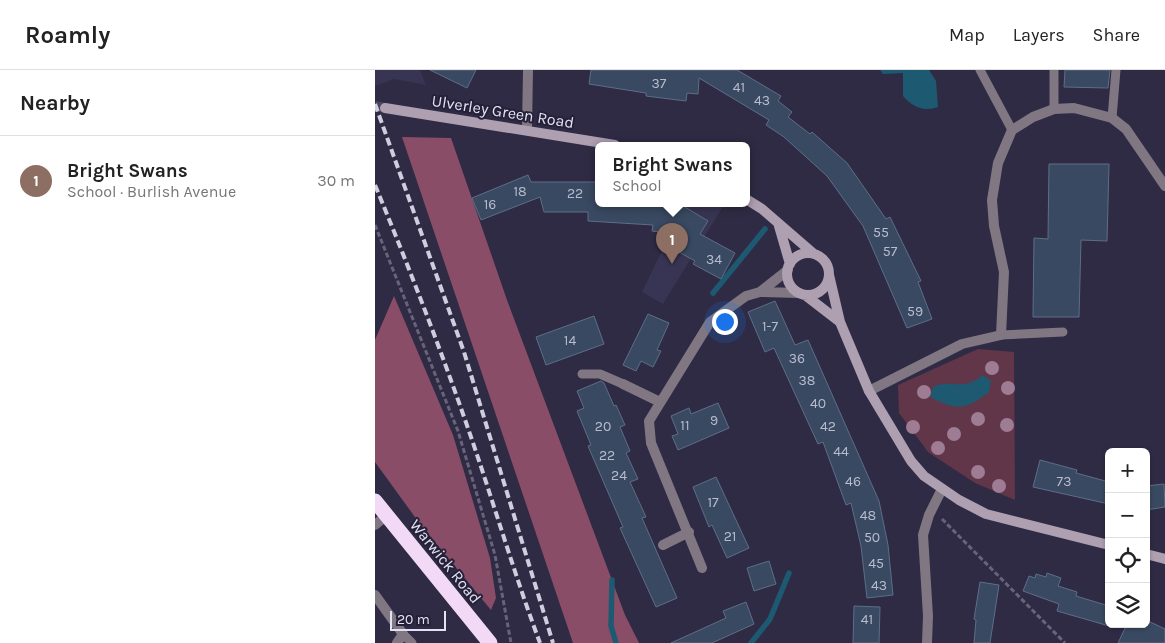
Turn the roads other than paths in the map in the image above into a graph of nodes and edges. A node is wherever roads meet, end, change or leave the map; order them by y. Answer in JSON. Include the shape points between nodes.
{"nodes":[{"id":1,"x":528,"y":70,"type":"edge"},
{"id":2,"x":980,"y":70,"type":"edge"},
{"id":3,"x":1054,"y":70,"type":"edge"},
{"id":4,"x":1116,"y":70,"type":"edge"},
{"id":5,"x":385,"y":108,"type":"tunnel mouth"},
{"id":6,"x":1054,"y":109,"type":"junction"},
{"id":7,"x":1112,"y":118,"type":"junction"},
{"id":8,"x":527,"y":130,"type":"junction"},
{"id":9,"x":1012,"y":130,"type":"junction"},
{"id":10,"x":597,"y":142,"type":"edge"},
{"id":11,"x":1165,"y":186,"type":"edge"},
{"id":12,"x":750,"y":202,"type":"edge"},
{"id":13,"x":779,"y":225,"type":"junction"},
{"id":14,"x":814,"y":254,"type":"junction"},
{"id":15,"x":789,"y":267,"type":"junction"},
{"id":16,"x":829,"y":275,"type":"junction"},
{"id":17,"x":760,"y":292,"type":"junction"},
{"id":18,"x":802,"y":294,"type":"junction"},
{"id":19,"x":840,"y":322,"type":"junction"},
{"id":20,"x":1063,"y":332,"type":"dead end"},
{"id":21,"x":1001,"y":335,"type":"junction"},
{"id":22,"x":582,"y":374,"type":"dead end"},
{"id":23,"x":623,"y":384,"type":"joint"},
{"id":24,"x":869,"y":391,"type":"junction"},
{"id":25,"x":660,"y":402,"type":"junction"},
{"id":26,"x":943,"y":489,"type":"junction"},
{"id":27,"x":375,"y":500,"type":"edge"},
{"id":28,"x":387,"y":515,"type":"junction"},
{"id":29,"x":375,"y":525,"type":"edge"},
{"id":30,"x":689,"y":532,"type":"junction"},
{"id":31,"x":1105,"y":544,"type":"edge"},
{"id":32,"x":663,"y":545,"type":"dead end"},
{"id":33,"x":1150,"y":555,"type":"edge"},
{"id":34,"x":1165,"y":559,"type":"edge"},
{"id":35,"x":702,"y":568,"type":"dead end"},
{"id":36,"x":375,"y":595,"type":"edge"},
{"id":37,"x":400,"y":639,"type":"edge"},
{"id":38,"x":412,"y":643,"type":"edge"},
{"id":39,"x":490,"y":643,"type":"edge"},
{"id":40,"x":927,"y":643,"type":"edge"}],
"edges":[{"from":1,"to":8,"type":"street"},
{"from":2,"to":9,"type":"lane"},
{"from":3,"to":6,"type":"lane"},
{"from":4,"to":7,"type":"lane"},
{"from":5,"to":8,"type":"street","name":"Ulverley Green Road"},
{"from":6,"to":7,"type":"street","via":[[1073,108]]},
{"from":6,"to":9,"type":"street"},
{"from":7,"to":11,"type":"street","via":[[1125,129]]},
{"from":8,"to":10,"type":"street","name":"Ulverley Green Road"},
{"from":9,"to":21,"type":"street","via":[[997,163],[992,200],[1004,272]]},
{"from":12,"to":13,"type":"street"},
{"from":13,"to":14,"type":"street"},
{"from":13,"to":15,"type":"street"},
{"from":14,"to":15,"type":"street","via":[[801,255]]},
{"from":14,"to":16,"type":"street","via":[[825,262]]},
{"from":15,"to":17,"type":"street"},
{"from":15,"to":18,"type":"street","via":[[789,283]]},
{"from":16,"to":18,"type":"street","via":[[819,293]]},
{"from":16,"to":19,"type":"street"},
{"from":17,"to":18,"type":"street"},
{"from":17,"to":25,"type":"street","via":[[746,296],[711,322]]},
{"from":18,"to":19,"type":"street"},
{"from":19,"to":24,"type":"street"},
{"from":20,"to":21,"type":"lane"},
{"from":21,"to":24,"type":"street","via":[[962,344]]},
{"from":22,"to":23,"type":"lane","via":[[600,374]]},
{"from":23,"to":25,"type":"street"},
{"from":24,"to":26,"type":"street","via":[[911,461]]},
{"from":25,"to":30,"type":"street","via":[[649,421],[651,443]]},
{"from":26,"to":31,"type":"street","via":[[986,514]]},
{"from":26,"to":40,"type":"street","via":[[923,535],[929,616]]},
{"from":27,"to":28,"type":"highway","name":"Warwick Road"},
{"from":28,"to":29,"type":"street"},
{"from":28,"to":39,"type":"highway","name":"Warwick Road"},
{"from":30,"to":32,"type":"street"},
{"from":30,"to":35,"type":"street"},
{"from":33,"to":34,"type":"street"},
{"from":36,"to":37,"type":"street"},
{"from":37,"to":38,"type":"lane"}]}
